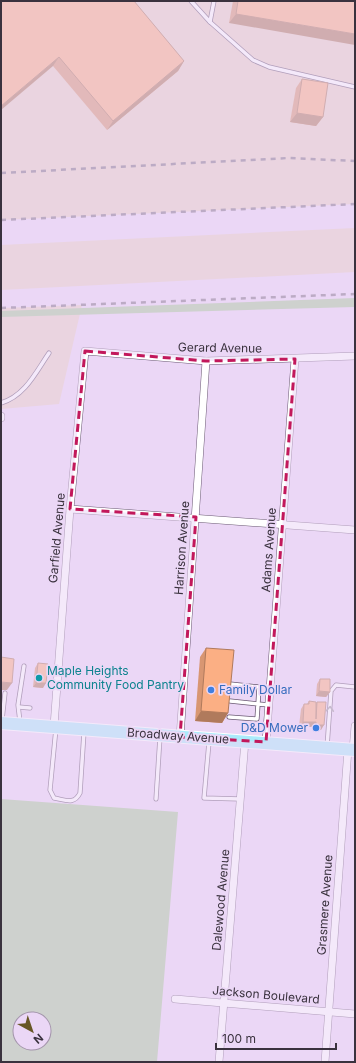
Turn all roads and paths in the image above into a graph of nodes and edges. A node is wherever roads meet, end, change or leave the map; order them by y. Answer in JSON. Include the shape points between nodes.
{"nodes":[{"id":1,"x":191,"y":1,"type":"edge"},
{"id":2,"x":214,"y":1,"type":"edge"},
{"id":3,"x":210,"y":22,"type":"junction"},
{"id":4,"x":355,"y":86,"type":"edge"},
{"id":5,"x":85,"y":351,"type":"joint"},
{"id":6,"x":50,"y":353,"type":"dead end"},
{"id":7,"x":355,"y":356,"type":"edge"},
{"id":8,"x":295,"y":359,"type":"junction"},
{"id":9,"x":206,"y":361,"type":"junction"},
{"id":10,"x":1,"y":403,"type":"edge"},
{"id":11,"x":70,"y":509,"type":"junction"},
{"id":12,"x":196,"y":517,"type":"junction"},
{"id":13,"x":282,"y":524,"type":"junction"},
{"id":14,"x":355,"y":530,"type":"edge"},
{"id":15,"x":24,"y":666,"type":"dead end"},
{"id":16,"x":230,"y":684,"type":"edge"},
{"id":17,"x":355,"y":687,"type":"edge"},
{"id":18,"x":4,"y":694,"type":"dead end"},
{"id":19,"x":230,"y":701,"type":"edge"},
{"id":20,"x":258,"y":704,"type":"junction"},
{"id":21,"x":268,"y":705,"type":"junction"},
{"id":22,"x":19,"y":707,"type":"junction"},
{"id":23,"x":30,"y":708,"type":"dead end"},
{"id":24,"x":229,"y":717,"type":"edge"},
{"id":25,"x":2,"y":724,"type":"edge"},
{"id":26,"x":20,"y":724,"type":"junction"},
{"id":27,"x":355,"y":726,"type":"edge"},
{"id":28,"x":55,"y":727,"type":"junction"},
{"id":29,"x":84,"y":729,"type":"junction"},
{"id":30,"x":160,"y":736,"type":"junction"},
{"id":31,"x":180,"y":737,"type":"junction"},
{"id":32,"x":209,"y":739,"type":"junction"},
{"id":33,"x":245,"y":741,"type":"junction"},
{"id":34,"x":266,"y":742,"type":"junction"},
{"id":35,"x":327,"y":748,"type":"junction"},
{"id":36,"x":352,"y":750,"type":"edge"},
{"id":37,"x":156,"y":799,"type":"dead end"},
{"id":38,"x":240,"y":799,"type":"junction"},
{"id":39,"x":175,"y":999,"type":"dead end"},
{"id":40,"x":223,"y":1002,"type":"junction"},
{"id":41,"x":329,"y":1012,"type":"junction"},
{"id":42,"x":355,"y":1014,"type":"edge"},
{"id":43,"x":219,"y":1062,"type":"edge"},
{"id":44,"x":325,"y":1062,"type":"edge"}],
"edges":[{"from":1,"to":3,"type":"lane"},
{"from":2,"to":3,"type":"lane"},
{"from":3,"to":4,"type":"lane","via":[[253,60],[269,67]]},
{"from":5,"to":9,"type":"street","name":"Gerard Avenue"},
{"from":5,"to":11,"type":"street","name":"Garfield Avenue"},
{"from":6,"to":10,"type":"lane","via":[[26,388],[12,400]]},
{"from":7,"to":8,"type":"street","name":"Gerard Avenue"},
{"from":8,"to":9,"type":"street","name":"Gerard Avenue"},
{"from":8,"to":13,"type":"street","name":"Adams Avenue"},
{"from":9,"to":12,"type":"street","name":"Harrison Avenue"},
{"from":11,"to":12,"type":"street"},
{"from":11,"to":28,"type":"street","name":"Garfield Avenue"},
{"from":12,"to":13,"type":"street"},
{"from":12,"to":31,"type":"street","name":"Harrison Avenue"},
{"from":13,"to":14,"type":"street"},
{"from":13,"to":21,"type":"street","name":"Adams Avenue"},
{"from":15,"to":22,"type":"lane"},
{"from":16,"to":20,"type":"lane","via":[[259,687]]},
{"from":35,"to":17,"type":"lane","one_way":true,"via":[[331,691],[336,685]]},
{"from":18,"to":25,"type":"lane"},
{"from":19,"to":20,"type":"lane"},
{"from":20,"to":21,"type":"lane"},
{"from":20,"to":24,"type":"lane","via":[[257,719]]},
{"from":21,"to":34,"type":"street","name":"Adams Avenue"},
{"from":22,"to":23,"type":"lane"},
{"from":22,"to":26,"type":"lane"},
{"from":25,"to":26,"type":"main road","name":"Broadway Avenue"},
{"from":26,"to":28,"type":"main road","name":"Broadway Avenue"},
{"from":27,"to":36,"type":"street","name":"Grasmere Avenue"},
{"from":28,"to":29,"type":"main road","name":"Broadway Avenue"},
{"from":28,"to":29,"type":"lane","via":[[50,790],[54,798],[71,802],[77,799],[80,793]]},
{"from":29,"to":30,"type":"main road","name":"Broadway Avenue"},
{"from":30,"to":31,"type":"main road","name":"Broadway Avenue"},
{"from":30,"to":37,"type":"lane"},
{"from":31,"to":32,"type":"main road","name":"Broadway Avenue"},
{"from":32,"to":33,"type":"main road","name":"Broadway Avenue"},
{"from":32,"to":38,"type":"lane","via":[[204,798]]},
{"from":33,"to":34,"type":"main road","name":"Broadway Avenue"},
{"from":33,"to":38,"type":"street","name":"Dalewood Avenue"},
{"from":34,"to":35,"type":"main road","name":"Broadway Avenue"},
{"from":35,"to":36,"type":"main road","name":"Broadway Avenue"},
{"from":36,"to":41,"type":"street","name":"Grasmere Avenue"},
{"from":38,"to":40,"type":"street","name":"Dalewood Avenue"},
{"from":39,"to":40,"type":"street","name":"Jackson Boulevard"},
{"from":40,"to":41,"type":"street","name":"Jackson Boulevard"},
{"from":40,"to":43,"type":"street","name":"Dalewood Avenue"},
{"from":41,"to":42,"type":"street","name":"Jackson Boulevard"},
{"from":41,"to":44,"type":"street","name":"Grasmere Avenue"}]}
